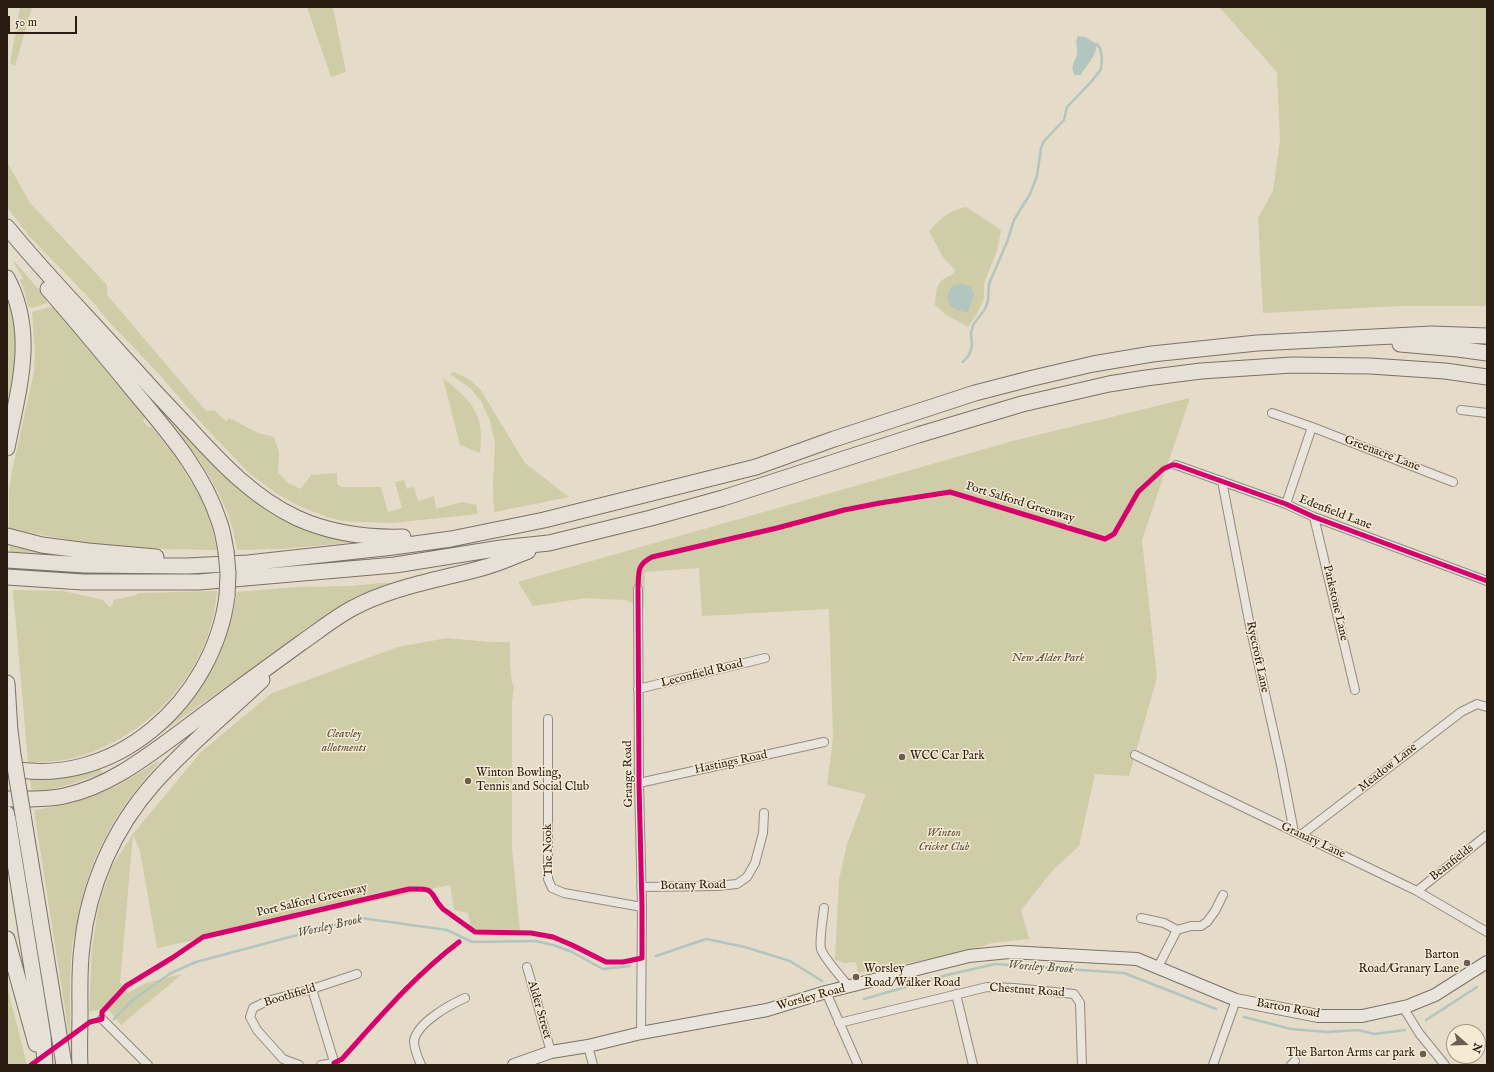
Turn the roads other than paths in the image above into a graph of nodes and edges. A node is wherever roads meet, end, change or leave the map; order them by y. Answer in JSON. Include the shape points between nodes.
{"nodes":[{"id":1,"x":10,"y":235,"type":"edge"},
{"id":2,"x":7,"y":278,"type":"edge"},
{"id":3,"x":1487,"y":336,"type":"edge"},
{"id":4,"x":1305,"y":341,"type":"junction"},
{"id":5,"x":1487,"y":353,"type":"edge"},
{"id":6,"x":1487,"y":377,"type":"edge"},
{"id":7,"x":1461,"y":410,"type":"dead end"},
{"id":8,"x":1272,"y":413,"type":"dead end"},
{"id":9,"x":1487,"y":413,"type":"edge"},
{"id":10,"x":1312,"y":427,"type":"junction"},
{"id":11,"x":7,"y":448,"type":"edge"},
{"id":12,"x":1176,"y":465,"type":"dead end"},
{"id":13,"x":1222,"y":481,"type":"junction"},
{"id":14,"x":1452,"y":482,"type":"dead end"},
{"id":15,"x":1286,"y":504,"type":"junction"},
{"id":16,"x":1314,"y":517,"type":"junction"},
{"id":17,"x":510,"y":526,"type":"junction"},
{"id":18,"x":7,"y":536,"type":"edge"},
{"id":19,"x":549,"y":543,"type":"junction"},
{"id":20,"x":7,"y":560,"type":"edge"},
{"id":21,"x":248,"y":563,"type":"junction"},
{"id":22,"x":7,"y":578,"type":"edge"},
{"id":23,"x":1487,"y":581,"type":"edge"},
{"id":24,"x":638,"y":589,"type":"dead end"},
{"id":25,"x":302,"y":643,"type":"junction"},
{"id":26,"x":765,"y":658,"type":"dead end"},
{"id":27,"x":7,"y":683,"type":"edge"},
{"id":28,"x":638,"y":689,"type":"junction"},
{"id":29,"x":1355,"y":690,"type":"dead end"},
{"id":30,"x":1487,"y":708,"type":"edge"},
{"id":31,"x":7,"y":711,"type":"edge"},
{"id":32,"x":548,"y":719,"type":"dead end"},
{"id":33,"x":10,"y":732,"type":"junction"},
{"id":34,"x":824,"y":742,"type":"dead end"},
{"id":35,"x":1135,"y":756,"type":"dead end"},
{"id":36,"x":7,"y":768,"type":"edge"},
{"id":37,"x":638,"y":783,"type":"junction"},
{"id":38,"x":7,"y":799,"type":"edge"},
{"id":39,"x":764,"y":813,"type":"dead end"},
{"id":40,"x":7,"y":814,"type":"edge"},
{"id":41,"x":1297,"y":834,"type":"junction"},
{"id":42,"x":1487,"y":835,"type":"edge"},
{"id":43,"x":641,"y":886,"type":"junction"},
{"id":44,"x":1417,"y":890,"type":"junction"},
{"id":45,"x":1223,"y":895,"type":"dead end"},
{"id":46,"x":642,"y":907,"type":"junction"},
{"id":47,"x":824,"y":908,"type":"dead end"},
{"id":48,"x":1141,"y":918,"type":"dead end"},
{"id":49,"x":1177,"y":930,"type":"junction"},
{"id":50,"x":1487,"y":932,"type":"edge"},
{"id":51,"x":7,"y":939,"type":"edge"},
{"id":52,"x":1487,"y":962,"type":"edge"},
{"id":53,"x":527,"y":967,"type":"dead end"},
{"id":54,"x":1157,"y":967,"type":"junction"},
{"id":55,"x":358,"y":974,"type":"dead end"},
{"id":56,"x":849,"y":987,"type":"junction"},
{"id":57,"x":312,"y":989,"type":"junction"},
{"id":58,"x":826,"y":992,"type":"junction"},
{"id":59,"x":956,"y":994,"type":"junction"},
{"id":60,"x":465,"y":998,"type":"dead end"},
{"id":61,"x":1236,"y":1000,"type":"junction"},
{"id":62,"x":1403,"y":1007,"type":"junction"},
{"id":63,"x":102,"y":1019,"type":"dead end"},
{"id":64,"x":839,"y":1023,"type":"junction"},
{"id":65,"x":641,"y":1033,"type":"junction"},
{"id":66,"x":588,"y":1046,"type":"junction"},
{"id":67,"x":551,"y":1052,"type":"junction"},
{"id":68,"x":334,"y":1064,"type":"edge"},
{"id":69,"x":1215,"y":1064,"type":"edge"},
{"id":70,"x":45,"y":1065,"type":"edge"},
{"id":71,"x":64,"y":1065,"type":"edge"},
{"id":72,"x":80,"y":1065,"type":"edge"},
{"id":73,"x":148,"y":1065,"type":"edge"},
{"id":74,"x":299,"y":1065,"type":"edge"},
{"id":75,"x":321,"y":1065,"type":"edge"},
{"id":76,"x":420,"y":1065,"type":"edge"},
{"id":77,"x":514,"y":1065,"type":"edge"},
{"id":78,"x":593,"y":1065,"type":"edge"},
{"id":79,"x":858,"y":1065,"type":"edge"},
{"id":80,"x":974,"y":1065,"type":"edge"},
{"id":81,"x":1082,"y":1065,"type":"edge"},
{"id":82,"x":1445,"y":1065,"type":"edge"}],
"edges":[{"from":1,"to":17,"type":"highway","via":[[216,457],[244,483],[278,507],[326,529],[373,537],[434,536]]},
{"from":1,"to":36,"type":"highway","bridge":true,"via":[[184,454],[220,522],[228,573],[227,596],[217,637],[200,674],[170,714],[145,735],[107,757],[77,768],[46,772]]},
{"from":2,"to":11,"type":"highway","via":[[16,299],[24,334],[21,379]]},
{"from":3,"to":4,"type":"highway","via":[[1432,334]]},
{"from":4,"to":5,"type":"highway","via":[[1413,344]]},
{"from":4,"to":17,"type":"highway","via":[[1243,344],[1152,354],[1092,364],[975,393],[756,467],[544,520]]},
{"from":6,"to":19,"type":"highway","via":[[1445,371],[1370,366],[1292,365],[1201,371],[1109,384],[977,416],[723,498]]},
{"from":7,"to":9,"type":"street"},
{"from":8,"to":10,"type":"street","name":"Greenacre Lane"},
{"from":10,"to":14,"type":"street","name":"Greenacre Lane"},
{"from":10,"to":15,"type":"street"},
{"from":12,"to":13,"type":"street","name":"Edenfield Lane"},
{"from":13,"to":15,"type":"street","name":"Edenfield Lane"},
{"from":13,"to":41,"type":"street","name":"Ryecroft Lane","via":[[1250,626]]},
{"from":15,"to":16,"type":"street","name":"Edenfield Lane"},
{"from":16,"to":23,"type":"street","name":"Edenfield Lane"},
{"from":16,"to":29,"type":"street","name":"Parkstone Lane"},
{"from":17,"to":21,"type":"highway","via":[[450,539]]},
{"from":18,"to":21,"type":"highway","via":[[42,545],[88,551]]},
{"from":19,"to":22,"type":"highway","via":[[395,565],[198,582],[83,582]]},
{"from":19,"to":25,"type":"highway","via":[[484,567],[378,596],[349,610]]},
{"from":20,"to":21,"type":"highway","via":[[151,566]]},
{"from":24,"to":28,"type":"street","name":"Grange Road"},
{"from":25,"to":38,"type":"highway","via":[[126,771],[97,785],[64,796]]},
{"from":25,"to":72,"type":"highway","via":[[159,777],[131,812],[111,846],[93,891],[82,947]]},
{"from":26,"to":28,"type":"street","name":"Leconfield Road"},
{"from":27,"to":33,"type":"highway"},
{"from":28,"to":37,"type":"street","name":"Grange Road"},
{"from":30,"to":41,"type":"street","name":"Meadow Lane","via":[[1477,704],[1461,712]]},
{"from":31,"to":33,"type":"highway"},
{"from":32,"to":46,"type":"street","name":"The Nook","via":[[548,879],[552,888],[564,893]]},
{"from":33,"to":71,"type":"highway","bridge":true},
{"from":34,"to":37,"type":"street","name":"Hastings Road"},
{"from":35,"to":41,"type":"street","name":"Granary Lane"},
{"from":37,"to":43,"type":"street","name":"Grange Road"},
{"from":39,"to":43,"type":"street","name":"Botany Road","via":[[763,833],[756,863],[747,877],[738,884]]},
{"from":40,"to":70,"type":"highway","via":[[43,1036]]},
{"from":41,"to":44,"type":"street","name":"Granary Lane"},
{"from":42,"to":44,"type":"street","name":"Beanfields"},
{"from":43,"to":46,"type":"street","name":"Grange Road"},
{"from":44,"to":50,"type":"street","name":"Granary Lane"},
{"from":45,"to":49,"type":"street","via":[[1207,922],[1201,926]]},
{"from":46,"to":65,"type":"street","name":"Grange Road"},
{"from":47,"to":56,"type":"street","via":[[820,948]]},
{"from":48,"to":49,"type":"street","via":[[1164,923]]},
{"from":49,"to":54,"type":"street"},
{"from":51,"to":70,"type":"highway","via":[[35,1042]]},
{"from":52,"to":62,"type":"main road","name":"Barton Road","via":[[1435,995]]},
{"from":53,"to":67,"type":"street","name":"Alder Street"},
{"from":54,"to":56,"type":"main road","name":"Worsley Road","via":[[1137,959],[1009,952],[969,956]]},
{"from":54,"to":61,"type":"main road","name":"Barton Road"},
{"from":55,"to":57,"type":"street","name":"Boothfield"},
{"from":56,"to":58,"type":"main road","name":"Worsley Road"},
{"from":57,"to":68,"type":"street"},
{"from":57,"to":74,"type":"street","name":"Boothfield","via":[[267,1001],[253,1008],[250,1017],[283,1058]]},
{"from":58,"to":64,"type":"street"},
{"from":58,"to":65,"type":"main road","name":"Worsley Road","via":[[766,1010]]},
{"from":59,"to":64,"type":"street","name":"Chestnut Road"},
{"from":59,"to":80,"type":"street"},
{"from":59,"to":81,"type":"street","name":"Chestnut Road","via":[[987,987],[1074,994],[1080,1003]]},
{"from":60,"to":76,"type":"street","via":[[418,1030],[414,1043]]},
{"from":61,"to":62,"type":"main road","name":"Barton Road","via":[[1318,1016],[1362,1016]]},
{"from":61,"to":69,"type":"street"},
{"from":62,"to":82,"type":"street","via":[[1419,1033]]},
{"from":63,"to":73,"type":"street"},
{"from":64,"to":79,"type":"street"},
{"from":65,"to":66,"type":"main road","name":"Worsley Road"},
{"from":66,"to":67,"type":"main road","name":"Worsley Road"},
{"from":66,"to":78,"type":"street"},
{"from":67,"to":77,"type":"main road","name":"Worsley Road"},
{"from":68,"to":75,"type":"street"}]}
